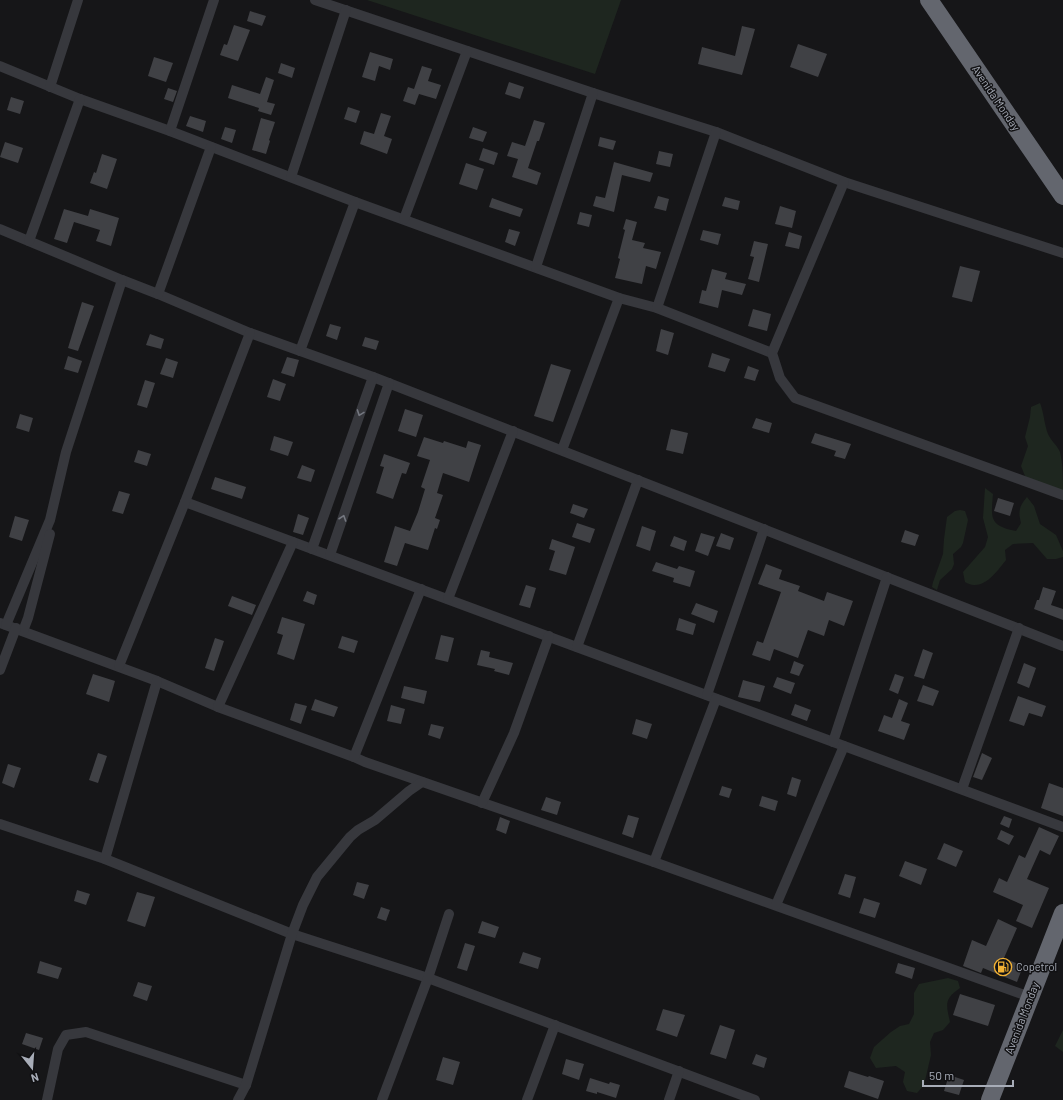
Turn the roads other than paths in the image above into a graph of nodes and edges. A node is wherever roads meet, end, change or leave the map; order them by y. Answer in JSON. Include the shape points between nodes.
{"nodes":[{"id":1,"x":78,"y":0,"type":"edge"},
{"id":2,"x":214,"y":0,"type":"edge"},
{"id":3,"x":315,"y":0,"type":"edge"},
{"id":4,"x":929,"y":0,"type":"edge"},
{"id":5,"x":346,"y":10,"type":"junction"},
{"id":6,"x":467,"y":51,"type":"junction"},
{"id":7,"x":0,"y":66,"type":"edge"},
{"id":8,"x":50,"y":87,"type":"junction"},
{"id":9,"x":593,"y":94,"type":"junction"},
{"id":10,"x":80,"y":99,"type":"junction"},
{"id":11,"x":170,"y":131,"type":"junction"},
{"id":12,"x":716,"y":132,"type":"junction"},
{"id":13,"x":212,"y":147,"type":"junction"},
{"id":14,"x":291,"y":177,"type":"junction"},
{"id":15,"x":844,"y":182,"type":"junction"},
{"id":16,"x":1063,"y":196,"type":"edge"},
{"id":17,"x":355,"y":202,"type":"junction"},
{"id":18,"x":404,"y":220,"type":"junction"},
{"id":19,"x":0,"y":229,"type":"edge"},
{"id":20,"x":29,"y":241,"type":"junction"},
{"id":21,"x":1063,"y":253,"type":"edge"},
{"id":22,"x":536,"y":267,"type":"junction"},
{"id":23,"x":122,"y":280,"type":"junction"},
{"id":24,"x":158,"y":294,"type":"junction"},
{"id":25,"x":619,"y":298,"type":"junction"},
{"id":26,"x":657,"y":308,"type":"junction"},
{"id":27,"x":250,"y":333,"type":"junction"},
{"id":28,"x":300,"y":351,"type":"junction"},
{"id":29,"x":772,"y":353,"type":"junction"},
{"id":30,"x":373,"y":377,"type":"junction"},
{"id":31,"x":389,"y":383,"type":"junction"},
{"id":32,"x":513,"y":431,"type":"junction"},
{"id":33,"x":562,"y":450,"type":"junction"},
{"id":34,"x":638,"y":480,"type":"junction"},
{"id":35,"x":1063,"y":495,"type":"edge"},
{"id":36,"x":185,"y":502,"type":"junction"},
{"id":37,"x":50,"y":520,"type":"junction"},
{"id":38,"x":764,"y":529,"type":"junction"},
{"id":39,"x":293,"y":542,"type":"junction"},
{"id":40,"x":312,"y":549,"type":"junction"},
{"id":41,"x":330,"y":555,"type":"junction"},
{"id":42,"x":887,"y":577,"type":"junction"},
{"id":43,"x":421,"y":589,"type":"junction"},
{"id":44,"x":448,"y":599,"type":"junction"},
{"id":45,"x":11,"y":627,"type":"edge"},
{"id":46,"x":1019,"y":628,"type":"junction"},
{"id":47,"x":549,"y":636,"type":"junction"},
{"id":48,"x":1063,"y":646,"type":"edge"},
{"id":49,"x":577,"y":647,"type":"junction"},
{"id":50,"x":119,"y":666,"type":"junction"},
{"id":51,"x":0,"y":670,"type":"edge"},
{"id":52,"x":157,"y":681,"type":"junction"},
{"id":53,"x":711,"y":697,"type":"junction"},
{"id":54,"x":218,"y":708,"type":"junction"},
{"id":55,"x":833,"y":742,"type":"junction"},
{"id":56,"x":844,"y":746,"type":"junction"},
{"id":57,"x":354,"y":757,"type":"junction"},
{"id":58,"x":422,"y":782,"type":"junction"},
{"id":59,"x":962,"y":789,"type":"junction"},
{"id":60,"x":482,"y":803,"type":"junction"},
{"id":61,"x":0,"y":824,"type":"edge"},
{"id":62,"x":1063,"y":827,"type":"edge"},
{"id":63,"x":105,"y":859,"type":"junction"},
{"id":64,"x":654,"y":862,"type":"junction"},
{"id":65,"x":776,"y":905,"type":"junction"},
{"id":66,"x":1063,"y":913,"type":"edge"},
{"id":67,"x":449,"y":914,"type":"dead end"},
{"id":68,"x":292,"y":934,"type":"junction"},
{"id":69,"x":428,"y":978,"type":"junction"},
{"id":70,"x":1030,"y":997,"type":"junction"},
{"id":71,"x":555,"y":1025,"type":"junction"},
{"id":72,"x":678,"y":1071,"type":"junction"},
{"id":73,"x":246,"y":1084,"type":"junction"},
{"id":74,"x":47,"y":1100,"type":"edge"},
{"id":75,"x":238,"y":1100,"type":"edge"},
{"id":76,"x":382,"y":1100,"type":"edge"},
{"id":77,"x":527,"y":1100,"type":"edge"},
{"id":78,"x":669,"y":1100,"type":"edge"},
{"id":79,"x":755,"y":1100,"type":"edge"},
{"id":80,"x":990,"y":1100,"type":"edge"}],
"edges":[{"from":1,"to":8,"type":"street"},
{"from":2,"to":11,"type":"street"},
{"from":3,"to":5,"type":"street"},
{"from":4,"to":16,"type":"highway","name":"Avenida Monday"},
{"from":5,"to":6,"type":"street"},
{"from":5,"to":14,"type":"street"},
{"from":6,"to":9,"type":"street"},
{"from":6,"to":18,"type":"street"},
{"from":7,"to":8,"type":"street"},
{"from":8,"to":10,"type":"street"},
{"from":9,"to":12,"type":"street"},
{"from":9,"to":22,"type":"street"},
{"from":10,"to":11,"type":"street"},
{"from":10,"to":20,"type":"street"},
{"from":11,"to":13,"type":"street"},
{"from":12,"to":15,"type":"street"},
{"from":12,"to":26,"type":"street"},
{"from":13,"to":14,"type":"street"},
{"from":13,"to":24,"type":"street"},
{"from":14,"to":17,"type":"street"},
{"from":15,"to":21,"type":"street"},
{"from":15,"to":29,"type":"street"},
{"from":17,"to":18,"type":"street"},
{"from":17,"to":28,"type":"street"},
{"from":18,"to":22,"type":"street"},
{"from":19,"to":20,"type":"street"},
{"from":20,"to":23,"type":"street"},
{"from":22,"to":25,"type":"street"},
{"from":23,"to":24,"type":"street"},
{"from":23,"to":37,"type":"street","via":[[66,452]]},
{"from":24,"to":27,"type":"street"},
{"from":25,"to":26,"type":"street"},
{"from":25,"to":33,"type":"street"},
{"from":26,"to":29,"type":"street"},
{"from":27,"to":28,"type":"street"},
{"from":27,"to":36,"type":"street"},
{"from":28,"to":30,"type":"street"},
{"from":29,"to":35,"type":"street","via":[[780,378],[795,398]]},
{"from":30,"to":31,"type":"street"},
{"from":30,"to":40,"type":"street","one_way":true},
{"from":31,"to":32,"type":"street"},
{"from":41,"to":31,"type":"street","one_way":true},
{"from":32,"to":33,"type":"street"},
{"from":32,"to":44,"type":"street"},
{"from":33,"to":34,"type":"street"},
{"from":34,"to":38,"type":"street"},
{"from":34,"to":49,"type":"street"},
{"from":36,"to":39,"type":"street"},
{"from":36,"to":50,"type":"street"},
{"from":37,"to":45,"type":"street"},
{"from":37,"to":45,"type":"street","via":[[51,530],[28,618]]},
{"from":38,"to":42,"type":"street"},
{"from":38,"to":53,"type":"street"},
{"from":39,"to":40,"type":"street"},
{"from":39,"to":54,"type":"street"},
{"from":40,"to":41,"type":"street"},
{"from":41,"to":43,"type":"street"},
{"from":42,"to":46,"type":"street"},
{"from":42,"to":55,"type":"street"},
{"from":43,"to":44,"type":"street"},
{"from":43,"to":57,"type":"street"},
{"from":44,"to":47,"type":"street"},
{"from":45,"to":50,"type":"street"},
{"from":45,"to":51,"type":"street"},
{"from":46,"to":48,"type":"street"},
{"from":46,"to":59,"type":"street"},
{"from":47,"to":49,"type":"street"},
{"from":47,"to":60,"type":"street","via":[[514,733]]},
{"from":49,"to":53,"type":"street"},
{"from":50,"to":52,"type":"street"},
{"from":52,"to":54,"type":"street"},
{"from":52,"to":63,"type":"street"},
{"from":53,"to":55,"type":"street"},
{"from":53,"to":64,"type":"street"},
{"from":54,"to":57,"type":"street"},
{"from":55,"to":56,"type":"street"},
{"from":56,"to":59,"type":"street"},
{"from":56,"to":65,"type":"street"},
{"from":57,"to":58,"type":"street"},
{"from":58,"to":60,"type":"street"},
{"from":58,"to":68,"type":"street","via":[[375,820],[358,830],[332,857],[317,877]]},
{"from":59,"to":62,"type":"street"},
{"from":60,"to":64,"type":"street"},
{"from":61,"to":63,"type":"street"},
{"from":63,"to":68,"type":"street"},
{"from":64,"to":65,"type":"street"},
{"from":65,"to":70,"type":"street"},
{"from":66,"to":70,"type":"highway","name":"Avenida Monday"},
{"from":67,"to":69,"type":"street"},
{"from":68,"to":69,"type":"street"},
{"from":68,"to":73,"type":"street"},
{"from":69,"to":71,"type":"street"},
{"from":69,"to":76,"type":"street"},
{"from":70,"to":80,"type":"highway","name":"Avenida Monday"},
{"from":71,"to":72,"type":"street"},
{"from":71,"to":77,"type":"street"},
{"from":72,"to":78,"type":"street"},
{"from":72,"to":79,"type":"street"},
{"from":73,"to":74,"type":"street","via":[[86,1032],[66,1035],[58,1049]]},
{"from":73,"to":75,"type":"street"}]}
